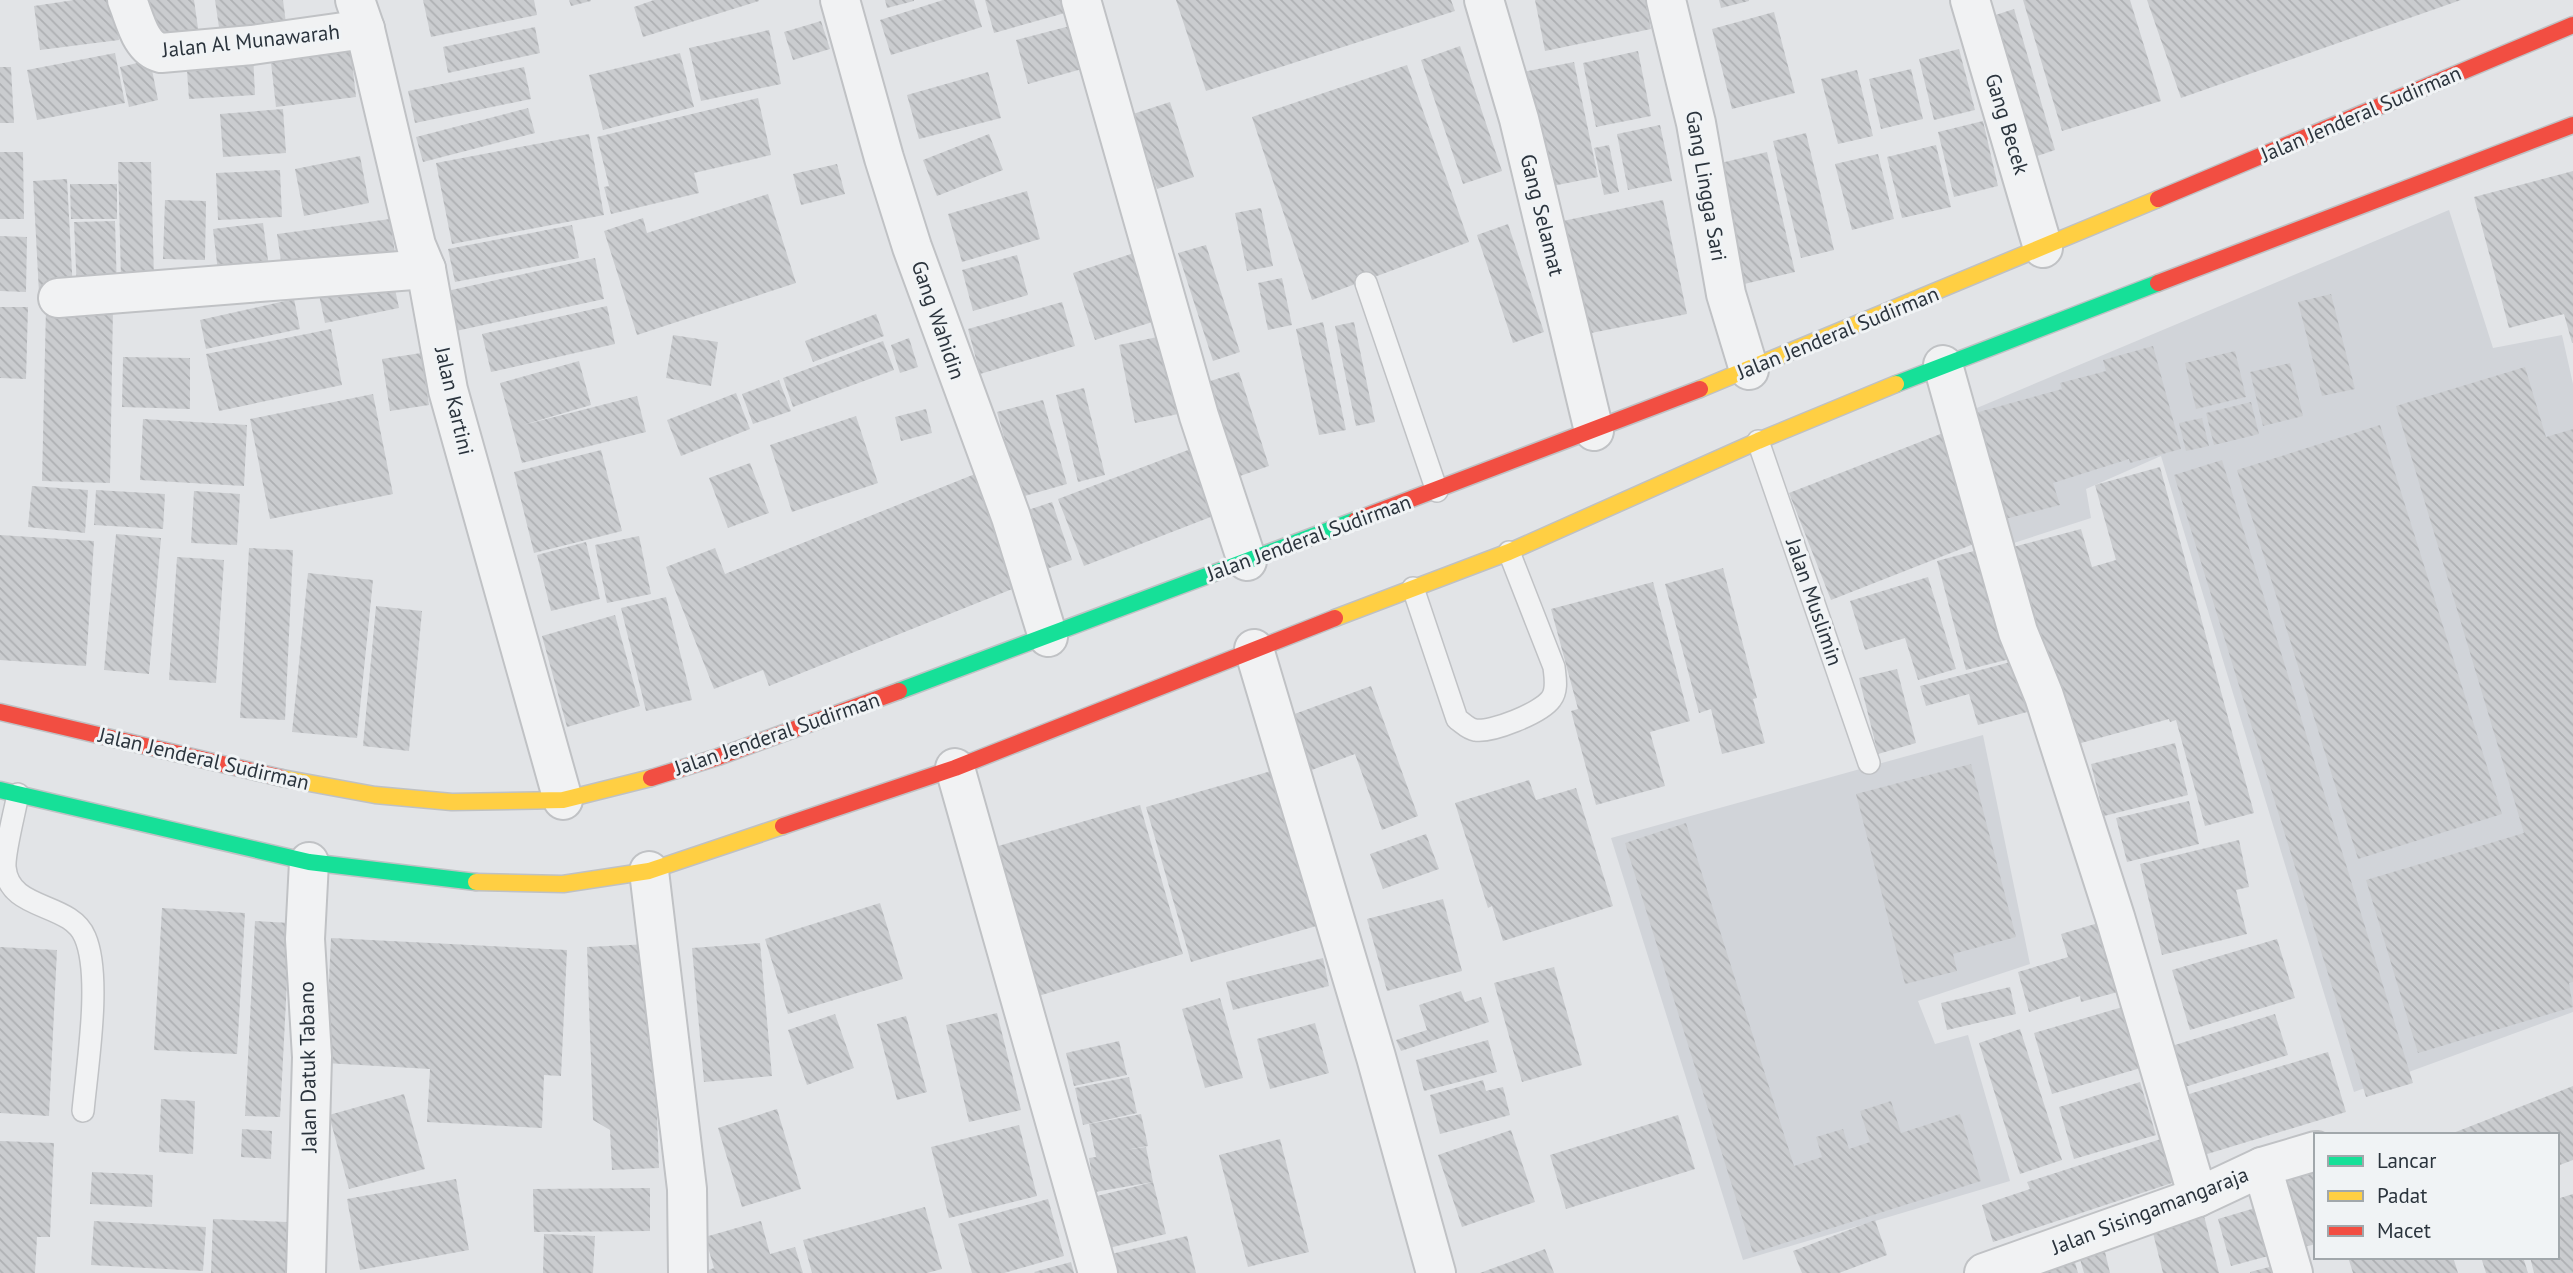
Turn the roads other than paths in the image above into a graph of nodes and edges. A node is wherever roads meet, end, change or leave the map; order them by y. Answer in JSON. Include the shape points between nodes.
{"nodes":[{"id":1,"x":127,"y":0,"type":"edge"},
{"id":2,"x":840,"y":0,"type":"edge"},
{"id":3,"x":1081,"y":0,"type":"edge"},
{"id":4,"x":1484,"y":0,"type":"edge"},
{"id":5,"x":1666,"y":0,"type":"edge"},
{"id":6,"x":1970,"y":0,"type":"edge"},
{"id":7,"x":360,"y":14,"type":"edge"},
{"id":8,"x":2573,"y":25,"type":"edge"},
{"id":9,"x":2573,"y":125,"type":"edge"},
{"id":10,"x":2043,"y":248,"type":"junction"},
{"id":11,"x":426,"y":269,"type":"junction"},
{"id":12,"x":1366,"y":283,"type":"dead end"},
{"id":13,"x":58,"y":298,"type":"dead end"},
{"id":14,"x":1943,"y":366,"type":"junction"},
{"id":15,"x":1749,"y":370,"type":"junction"},
{"id":16,"x":1594,"y":431,"type":"junction"},
{"id":17,"x":1758,"y":441,"type":"junction"},
{"id":18,"x":1437,"y":491,"type":"junction"},
{"id":19,"x":1510,"y":552,"type":"junction"},
{"id":20,"x":1247,"y":561,"type":"junction"},
{"id":21,"x":1413,"y":588,"type":"junction"},
{"id":22,"x":1048,"y":637,"type":"junction"},
{"id":23,"x":1254,"y":649,"type":"junction"},
{"id":24,"x":0,"y":712,"type":"edge"},
{"id":25,"x":1869,"y":763,"type":"dead end"},
{"id":26,"x":955,"y":768,"type":"junction"},
{"id":27,"x":9,"y":792,"type":"edge"},
{"id":28,"x":563,"y":800,"type":"junction"},
{"id":29,"x":309,"y":862,"type":"junction"},
{"id":30,"x":649,"y":871,"type":"junction"},
{"id":31,"x":83,"y":1111,"type":"dead end"},
{"id":32,"x":2314,"y":1152,"type":"edge"},
{"id":33,"x":2262,"y":1167,"type":"junction"},
{"id":34,"x":2198,"y":1197,"type":"junction"},
{"id":35,"x":306,"y":1273,"type":"edge"},
{"id":36,"x":688,"y":1273,"type":"edge"},
{"id":37,"x":1098,"y":1273,"type":"edge"},
{"id":38,"x":1436,"y":1273,"type":"edge"},
{"id":39,"x":1984,"y":1273,"type":"edge"},
{"id":40,"x":2294,"y":1273,"type":"edge"}],
"edges":[{"from":1,"to":7,"type":"street","name":"Jalan Al Munawarah","via":[[146,44],[161,53],[252,45]]},
{"from":2,"to":22,"type":"street","name":"Gang Wahidin","via":[[908,234],[1011,517]]},
{"from":3,"to":20,"type":"street","via":[[1199,416]]},
{"from":4,"to":16,"type":"street","name":"Gang Selamat","via":[[1518,119]]},
{"from":5,"to":15,"type":"street","name":"Gang Lingga Sari","via":[[1696,123],[1726,295]]},
{"from":6,"to":10,"type":"street","name":"Gang Becek"},
{"from":7,"to":11,"type":"street","name":"Jalan Kartini","via":[[416,245]]},
{"from":8,"to":10,"type":"main road","name":"Jalan Jenderal Sudirman"},
{"from":9,"to":14,"type":"main road"},
{"from":10,"to":15,"type":"main road","name":"Jalan Jenderal Sudirman"},
{"from":11,"to":13,"type":"street"},
{"from":11,"to":28,"type":"street","name":"Jalan Kartini","via":[[448,390]]},
{"from":12,"to":18,"type":"lane"},
{"from":14,"to":17,"type":"main road"},
{"from":14,"to":34,"type":"street","via":[[2018,632],[2044,696],[2115,916]]},
{"from":15,"to":16,"type":"main road","name":"Jalan Jenderal Sudirman"},
{"from":16,"to":18,"type":"main road","name":"Jalan Jenderal Sudirman"},
{"from":17,"to":19,"type":"main road"},
{"from":17,"to":25,"type":"lane","name":"Jalan Muslimin"},
{"from":18,"to":20,"type":"main road","name":"Jalan Jenderal Sudirman"},
{"from":19,"to":21,"type":"main road"},
{"from":19,"to":21,"type":"lane","via":[[1554,667],[1556,685],[1551,699],[1507,723],[1483,731],[1472,730],[1457,719]]},
{"from":20,"to":22,"type":"main road","name":"Jalan Jenderal Sudirman"},
{"from":21,"to":23,"type":"main road"},
{"from":22,"to":28,"type":"main road","name":"Jalan Jenderal Sudirman","via":[[718,757]]},
{"from":23,"to":26,"type":"main road"},
{"from":23,"to":38,"type":"street"},
{"from":24,"to":28,"type":"main road","name":"Jalan Jenderal Sudirman","via":[[375,795],[452,802]]},
{"from":26,"to":30,"type":"main road"},
{"from":26,"to":37,"type":"street"},
{"from":27,"to":29,"type":"main road"},
{"from":27,"to":31,"type":"lane","via":[[5,867],[11,886],[28,900],[70,918],[85,935],[94,976]]},
{"from":29,"to":30,"type":"main road","via":[[490,884],[563,884]]},
{"from":29,"to":35,"type":"street","name":"Jalan Datuk Tabano","via":[[305,939],[312,1057]]},
{"from":30,"to":36,"type":"street","via":[[687,1189]]},
{"from":32,"to":33,"type":"street","name":"Jalan Sisingamangaraja"},
{"from":33,"to":34,"type":"street","name":"Jalan Sisingamangaraja"},
{"from":33,"to":40,"type":"street"},
{"from":34,"to":39,"type":"street","name":"Jalan Sisingamangaraja"}]}
